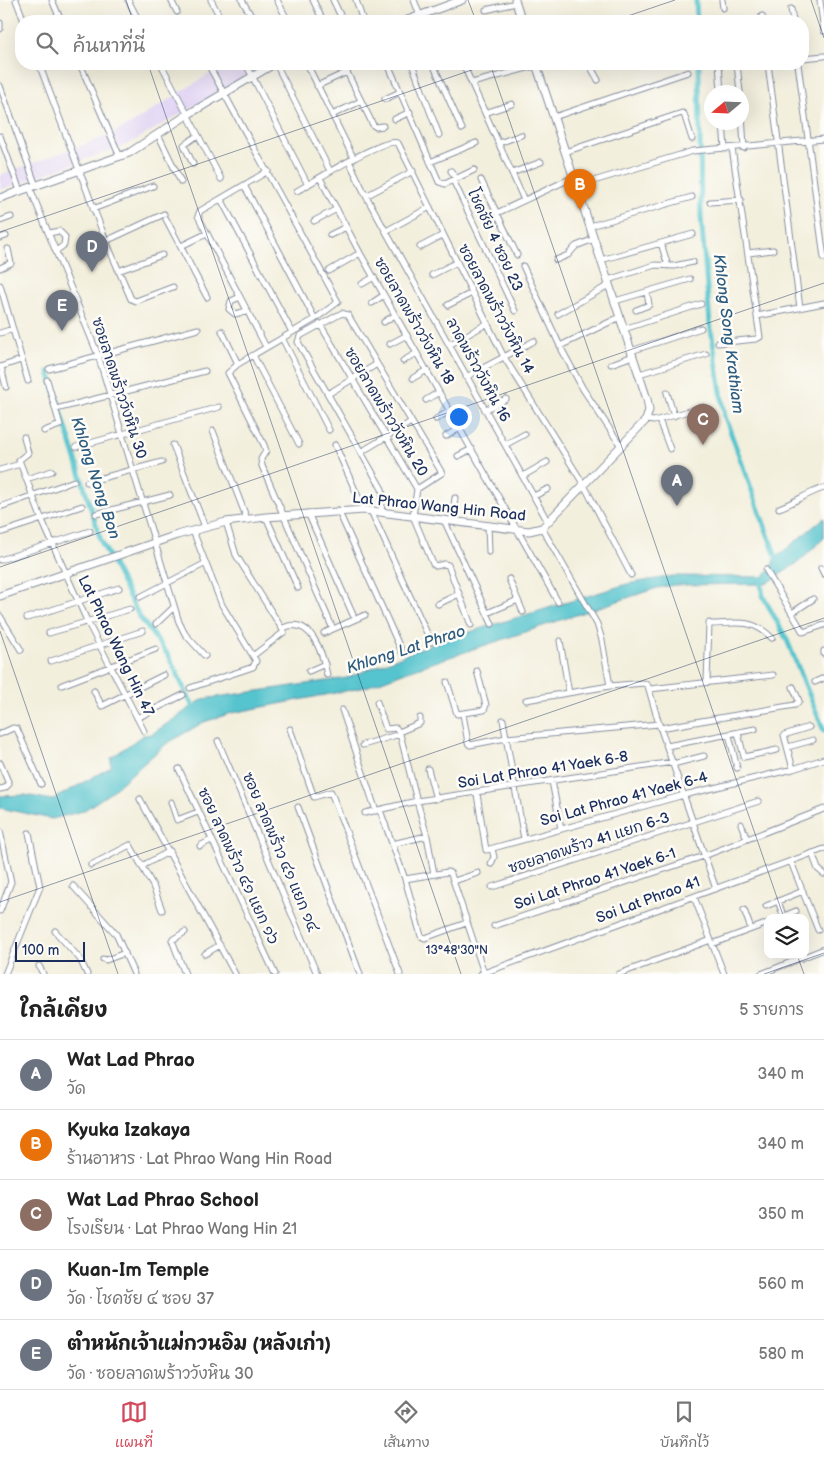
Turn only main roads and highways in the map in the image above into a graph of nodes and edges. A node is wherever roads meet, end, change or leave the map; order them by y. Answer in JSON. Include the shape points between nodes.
{"nodes":[{"id":1,"x":462,"y":0,"type":"edge"},
{"id":2,"x":516,"y":2,"type":"edge"},
{"id":3,"x":443,"y":3,"type":"edge"},
{"id":4,"x":423,"y":15,"type":"edge"},
{"id":5,"x":520,"y":15,"type":"edge"},
{"id":6,"x":264,"y":70,"type":"edge"},
{"id":7,"x":540,"y":70,"type":"edge"},
{"id":8,"x":0,"y":198,"type":"edge"},
{"id":9,"x":0,"y":596,"type":"edge"}],
"edges":[{"from":1,"to":3,"type":"main road"},
{"from":2,"to":5,"type":"main road"},
{"from":3,"to":4,"type":"main road"},
{"from":6,"to":8,"type":"main road","via":[[120,157]]},
{"from":7,"to":9,"type":"main road","name":"Lat Phrao Wang Hin Road","via":[[649,410],[646,420],[542,528],[534,531],[368,510],[266,516],[205,527]]}]}
